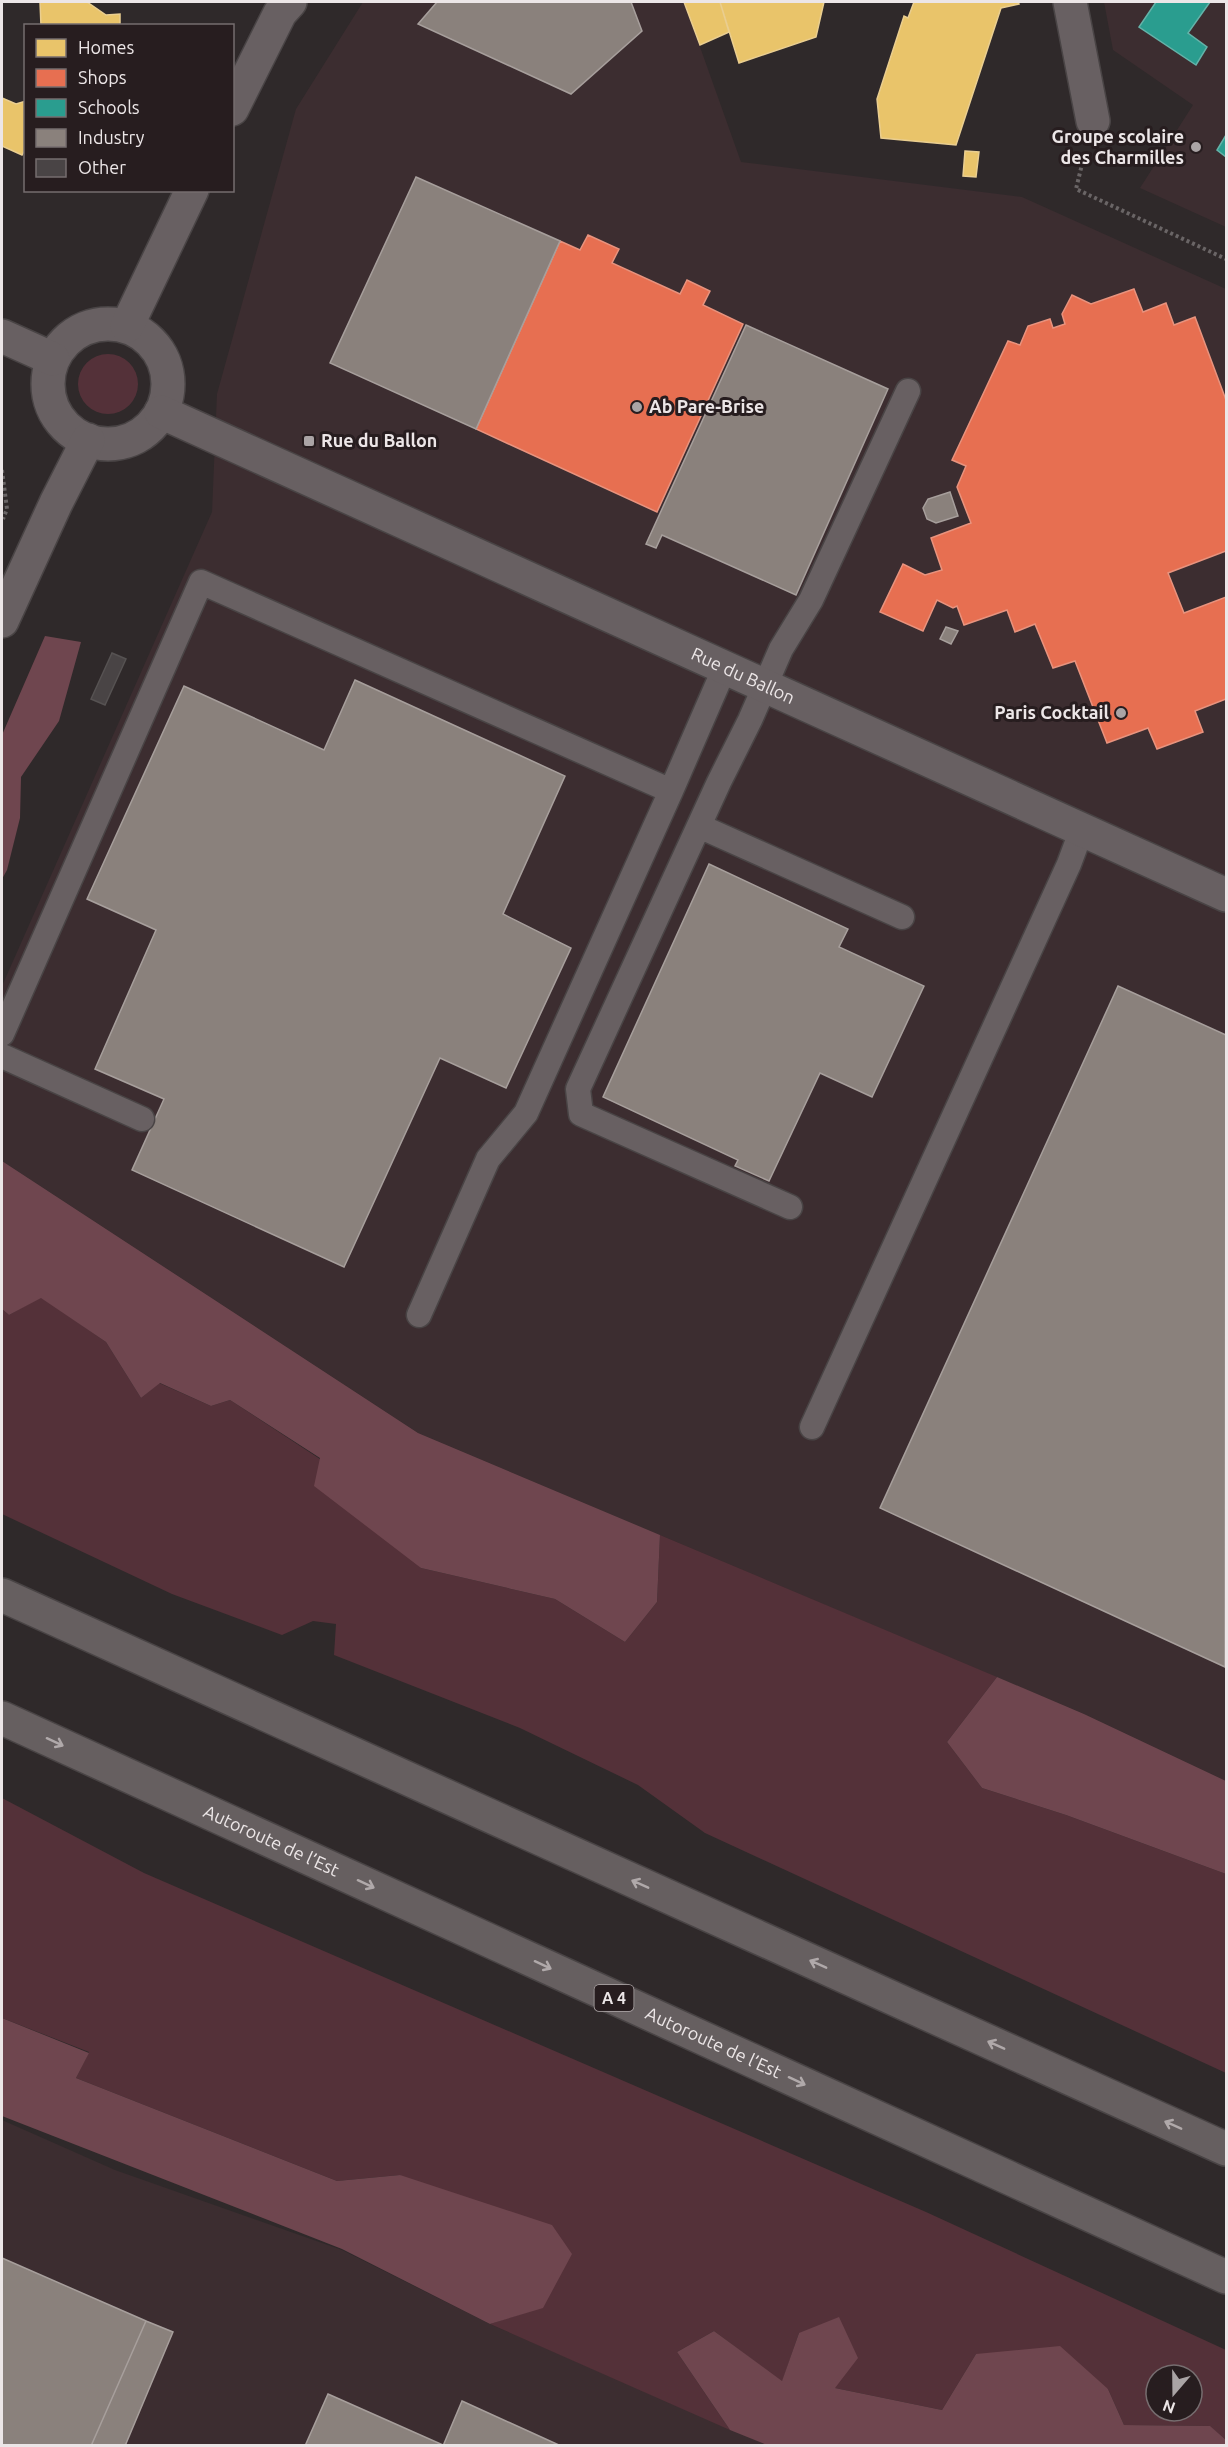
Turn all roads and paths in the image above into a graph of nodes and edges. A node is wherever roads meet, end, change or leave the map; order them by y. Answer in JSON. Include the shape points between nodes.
{"nodes":[{"id":1,"x":1070,"y":2,"type":"edge"},
{"id":2,"x":277,"y":5,"type":"edge"},
{"id":3,"x":234,"y":104,"type":"edge"},
{"id":4,"x":1093,"y":121,"type":"joint"},
{"id":5,"x":191,"y":192,"type":"edge"},
{"id":6,"x":1227,"y":259,"type":"edge"},
{"id":7,"x":127,"y":326,"type":"junction"},
{"id":8,"x":2,"y":336,"type":"edge"},
{"id":9,"x":53,"y":359,"type":"junction"},
{"id":10,"x":908,"y":391,"type":"dead end"},
{"id":11,"x":161,"y":412,"type":"junction"},
{"id":12,"x":88,"y":440,"type":"junction"},
{"id":13,"x":2,"y":470,"type":"edge"},
{"id":14,"x":2,"y":523,"type":"edge"},
{"id":15,"x":2,"y":621,"type":"edge"},
{"id":16,"x":724,"y":668,"type":"junction"},
{"id":17,"x":765,"y":686,"type":"junction"},
{"id":18,"x":671,"y":791,"type":"junction"},
{"id":19,"x":699,"y":826,"type":"junction"},
{"id":20,"x":1082,"y":829,"type":"junction"},
{"id":21,"x":1227,"y":895,"type":"edge"},
{"id":22,"x":902,"y":917,"type":"dead end"},
{"id":23,"x":2,"y":1034,"type":"edge"},
{"id":24,"x":2,"y":1056,"type":"edge"},
{"id":25,"x":142,"y":1119,"type":"dead end"},
{"id":26,"x":790,"y":1207,"type":"dead end"},
{"id":27,"x":419,"y":1315,"type":"dead end"},
{"id":28,"x":812,"y":1427,"type":"dead end"},
{"id":29,"x":2,"y":1595,"type":"edge"},
{"id":30,"x":2,"y":1718,"type":"edge"},
{"id":31,"x":1227,"y":2149,"type":"edge"},
{"id":32,"x":1227,"y":2277,"type":"edge"}],
"edges":[{"from":1,"to":4,"type":"street"},
{"from":2,"to":3,"type":"street"},
{"from":4,"to":6,"type":"path","via":[[1076,189]]},
{"from":5,"to":7,"type":"street"},
{"from":7,"to":9,"type":"street","via":[[92,326],[76,333],[62,344]]},
{"from":7,"to":11,"type":"street","via":[[159,352],[167,371],[167,392]]},
{"from":8,"to":9,"type":"street"},
{"from":9,"to":12,"type":"street","via":[[48,375],[53,407],[61,422]]},
{"from":10,"to":17,"type":"lane","via":[[811,600],[781,649]]},
{"from":11,"to":12,"type":"street","via":[[138,436],[105,444]]},
{"from":11,"to":16,"type":"street","name":"Rue du Ballon"},
{"from":12,"to":15,"type":"street"},
{"from":13,"to":14,"type":"path","via":[[7,509]]},
{"from":16,"to":17,"type":"street","name":"Rue du Ballon"},
{"from":16,"to":18,"type":"lane"},
{"from":17,"to":19,"type":"lane"},
{"from":17,"to":20,"type":"street","name":"Rue du Ballon"},
{"from":18,"to":23,"type":"lane","via":[[201,582]]},
{"from":18,"to":27,"type":"lane","via":[[526,1113],[488,1159]]},
{"from":19,"to":22,"type":"lane"},
{"from":19,"to":26,"type":"lane","via":[[578,1089],[581,1114]]},
{"from":20,"to":21,"type":"street","name":"Rue du Ballon"},
{"from":20,"to":28,"type":"lane"},
{"from":24,"to":25,"type":"lane"},
{"from":31,"to":29,"type":"highway","one_way":true},
{"from":30,"to":32,"type":"highway","name":"Autoroute de l’Est","number":"A 4","one_way":true}]}
